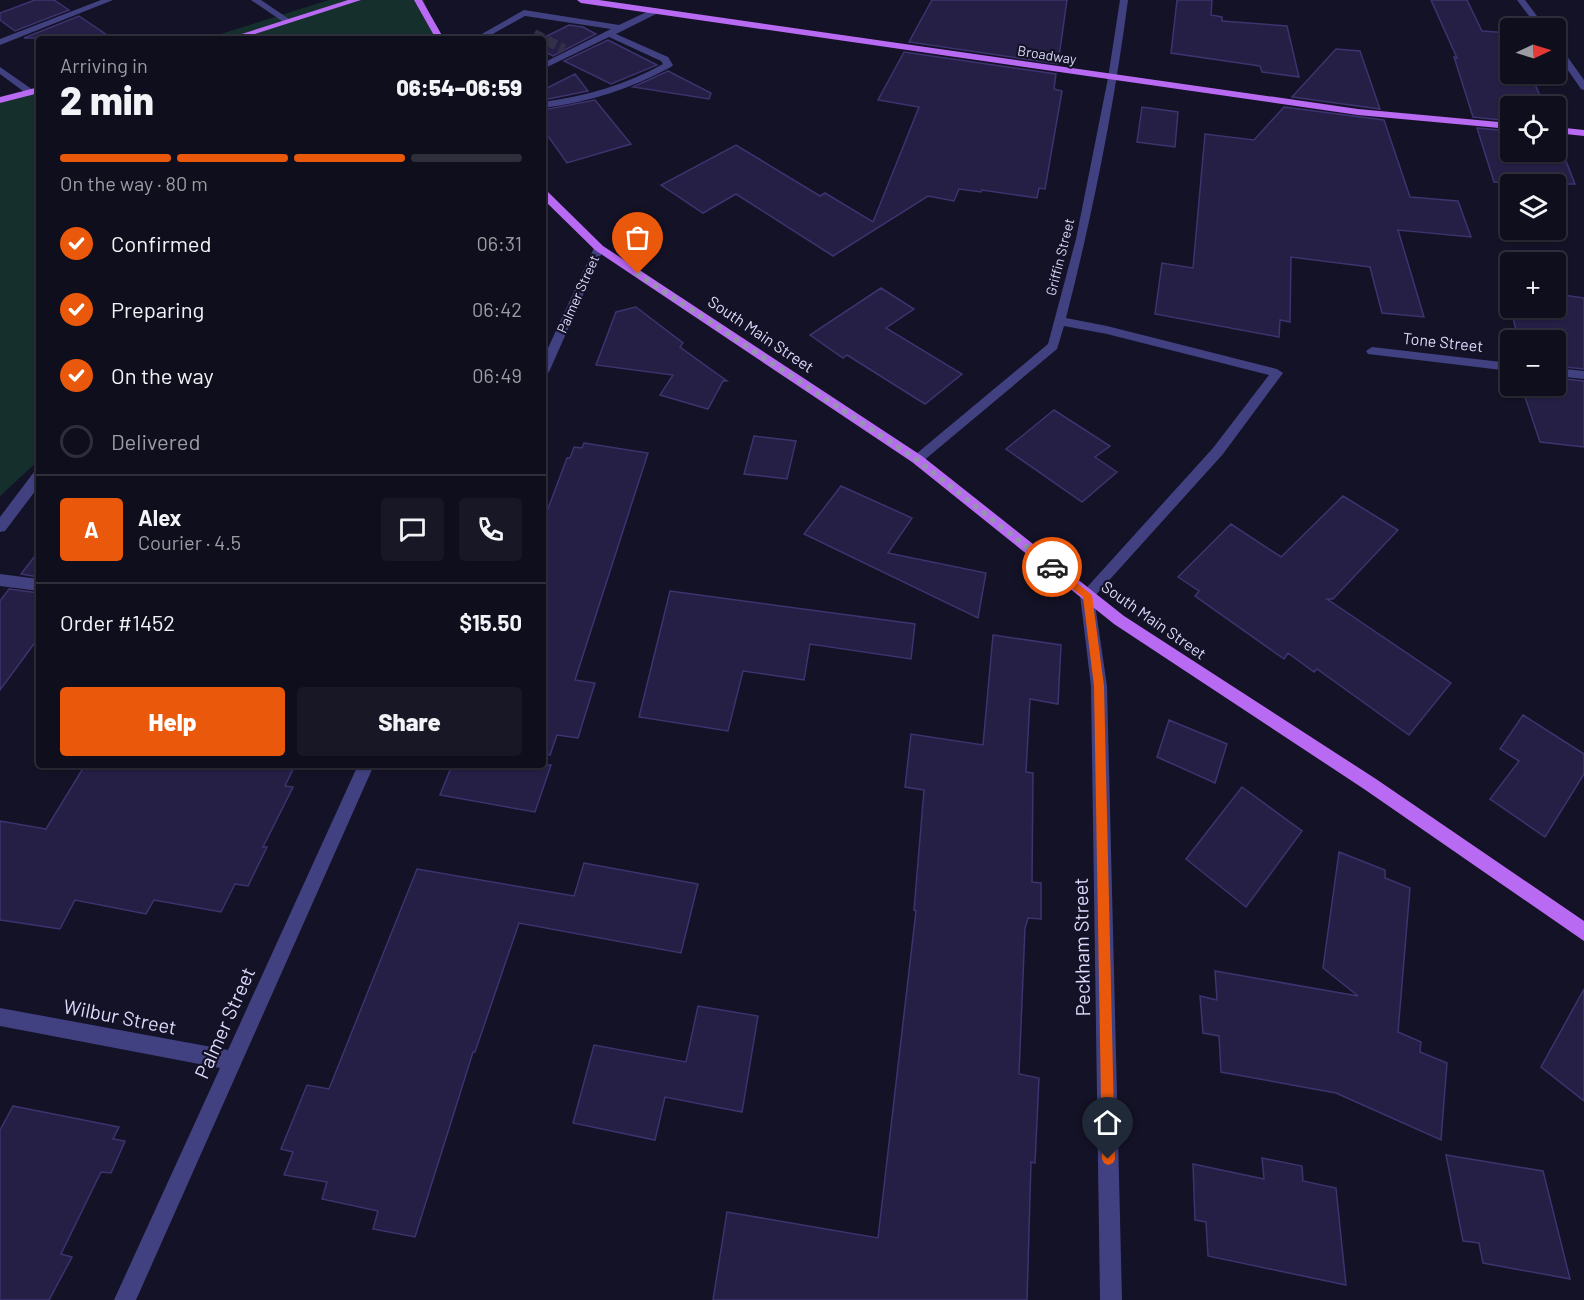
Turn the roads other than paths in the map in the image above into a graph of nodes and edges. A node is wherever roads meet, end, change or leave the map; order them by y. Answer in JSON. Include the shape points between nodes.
{"nodes":[{"id":1,"x":110,"y":0,"type":"edge"},
{"id":2,"x":255,"y":0,"type":"edge"},
{"id":3,"x":357,"y":0,"type":"edge"},
{"id":4,"x":418,"y":0,"type":"edge"},
{"id":5,"x":581,"y":0,"type":"edge"},
{"id":6,"x":1124,"y":0,"type":"edge"},
{"id":7,"x":1521,"y":0,"type":"edge"},
{"id":8,"x":655,"y":11,"type":"junction"},
{"id":9,"x":1534,"y":18,"type":"edge"},
{"id":10,"x":566,"y":19,"type":"junction"},
{"id":11,"x":288,"y":21,"type":"junction"},
{"id":12,"x":546,"y":28,"type":"dead end"},
{"id":13,"x":620,"y":28,"type":"junction"},
{"id":14,"x":609,"y":34,"type":"junction"},
{"id":15,"x":240,"y":36,"type":"edge"},
{"id":16,"x":438,"y":36,"type":"edge"},
{"id":17,"x":487,"y":36,"type":"edge"},
{"id":18,"x":0,"y":42,"type":"edge"},
{"id":19,"x":1566,"y":61,"type":"edge"},
{"id":20,"x":546,"y":64,"type":"edge"},
{"id":21,"x":0,"y":70,"type":"edge"},
{"id":22,"x":1113,"y":78,"type":"junction"},
{"id":23,"x":1584,"y":87,"type":"edge"},
{"id":24,"x":34,"y":91,"type":"edge"},
{"id":25,"x":0,"y":100,"type":"edge"},
{"id":26,"x":546,"y":104,"type":"edge"},
{"id":27,"x":1500,"y":125,"type":"edge"},
{"id":28,"x":1566,"y":131,"type":"edge"},
{"id":29,"x":1584,"y":133,"type":"edge"},
{"id":30,"x":546,"y":196,"type":"edge"},
{"id":31,"x":599,"y":248,"type":"junction"},
{"id":32,"x":1059,"y":321,"type":"junction"},
{"id":33,"x":1371,"y":351,"type":"dead end"},
{"id":34,"x":546,"y":365,"type":"edge"},
{"id":35,"x":1500,"y":366,"type":"edge"},
{"id":36,"x":1566,"y":373,"type":"edge"},
{"id":37,"x":1584,"y":375,"type":"edge"},
{"id":38,"x":916,"y":459,"type":"junction"},
{"id":39,"x":36,"y":480,"type":"edge"},
{"id":40,"x":0,"y":527,"type":"edge"},
{"id":41,"x":0,"y":579,"type":"edge"},
{"id":42,"x":36,"y":585,"type":"edge"},
{"id":43,"x":1087,"y":595,"type":"junction"},
{"id":44,"x":365,"y":768,"type":"edge"},
{"id":45,"x":1584,"y":932,"type":"edge"},
{"id":46,"x":0,"y":1017,"type":"edge"},
{"id":47,"x":232,"y":1062,"type":"junction"},
{"id":48,"x":125,"y":1300,"type":"edge"},
{"id":49,"x":1111,"y":1300,"type":"edge"}],
"edges":[{"from":1,"to":18,"type":"street"},
{"from":2,"to":11,"type":"street"},
{"from":3,"to":11,"type":"main road"},
{"from":4,"to":16,"type":"main road"},
{"from":5,"to":8,"type":"main road","name":"Broadway"},
{"from":6,"to":22,"type":"street","name":"Griffin Street"},
{"from":7,"to":9,"type":"street"},
{"from":8,"to":13,"type":"street"},
{"from":8,"to":22,"type":"main road","name":"Broadway"},
{"from":10,"to":12,"type":"street"},
{"from":10,"to":13,"type":"street"},
{"from":10,"to":17,"type":"street","via":[[526,10]]},
{"from":11,"to":15,"type":"main road"},
{"from":13,"to":14,"type":"street"},
{"from":14,"to":20,"type":"street","via":[[567,50]]},
{"from":14,"to":26,"type":"street","via":[[665,59],[668,65],[608,93]]},
{"from":19,"to":23,"type":"street"},
{"from":21,"to":24,"type":"street"},
{"from":22,"to":27,"type":"main road","name":"Broadway","via":[[1358,112]]},
{"from":22,"to":32,"type":"street","name":"Griffin Street","via":[[1081,239]]},
{"from":24,"to":25,"type":"main road"},
{"from":28,"to":29,"type":"main road"},
{"from":30,"to":31,"type":"main road","name":"South Main Street"},
{"from":31,"to":34,"type":"street","name":"Palmer Street"},
{"from":31,"to":38,"type":"main road","name":"South Main Street"},
{"from":32,"to":38,"type":"street","name":"Griffin Street","via":[[1053,346]]},
{"from":32,"to":43,"type":"street","via":[[1277,373],[1218,451]]},
{"from":33,"to":35,"type":"street","name":"Tone Street"},
{"from":36,"to":37,"type":"street"},
{"from":38,"to":43,"type":"main road","name":"South Main Street"},
{"from":39,"to":40,"type":"street"},
{"from":41,"to":42,"type":"street"},
{"from":43,"to":45,"type":"main road","name":"South Main Street"},
{"from":43,"to":49,"type":"street","name":"Peckham Street","via":[[1099,686]]},
{"from":44,"to":47,"type":"street","name":"Palmer Street"},
{"from":46,"to":47,"type":"street","name":"Wilbur Street"},
{"from":47,"to":48,"type":"street","name":"Palmer Street"}]}
